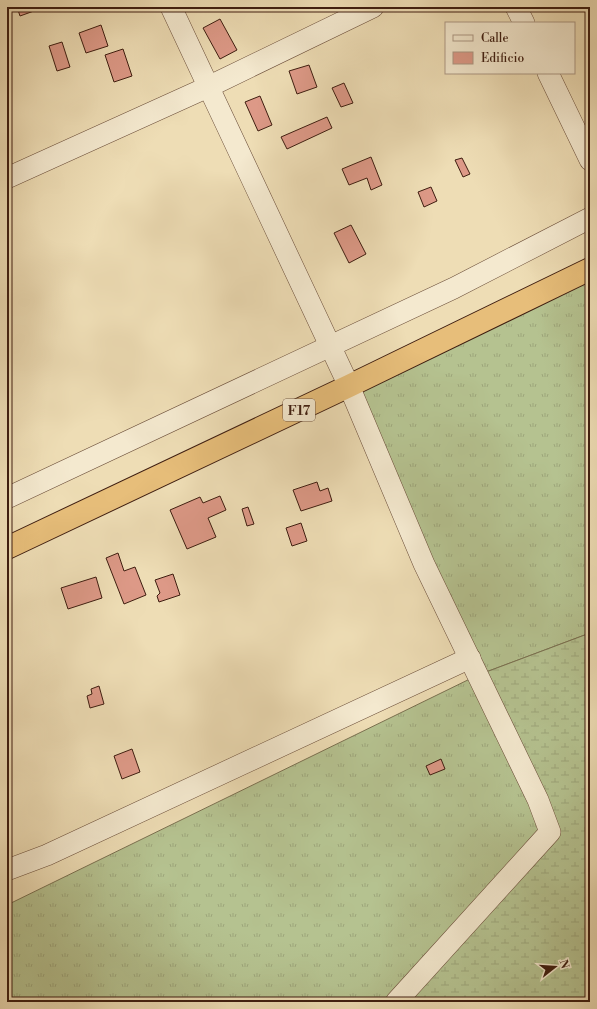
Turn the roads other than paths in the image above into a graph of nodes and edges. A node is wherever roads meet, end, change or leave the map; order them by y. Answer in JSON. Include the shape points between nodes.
{"nodes":[{"id":1,"x":171,"y":7,"type":"edge"},
{"id":2,"x":373,"y":7,"type":"edge"},
{"id":3,"x":516,"y":7,"type":"edge"},
{"id":4,"x":524,"y":22,"type":"edge"},
{"id":5,"x":548,"y":74,"type":"edge"},
{"id":6,"x":208,"y":87,"type":"junction"},
{"id":7,"x":590,"y":160,"type":"edge"},
{"id":8,"x":7,"y":178,"type":"edge"},
{"id":9,"x":590,"y":218,"type":"edge"},
{"id":10,"x":590,"y":269,"type":"edge"},
{"id":11,"x":331,"y":346,"type":"junction"},
{"id":12,"x":350,"y":386,"type":"junction"},
{"id":13,"x":7,"y":498,"type":"edge"},
{"id":14,"x":7,"y":548,"type":"edge"},
{"id":15,"x":470,"y":658,"type":"junction"},
{"id":16,"x":7,"y":870,"type":"edge"},
{"id":17,"x":396,"y":1002,"type":"edge"}],
"edges":[{"from":1,"to":6,"type":"street"},
{"from":2,"to":6,"type":"street"},
{"from":3,"to":4,"type":"street"},
{"from":5,"to":7,"type":"street"},
{"from":6,"to":8,"type":"street"},
{"from":6,"to":11,"type":"street"},
{"from":9,"to":11,"type":"street","via":[[454,288]]},
{"from":10,"to":12,"type":"highway","number":"F17"},
{"from":11,"to":12,"type":"street"},
{"from":11,"to":13,"type":"street"},
{"from":12,"to":14,"type":"highway","number":"F17"},
{"from":12,"to":15,"type":"street","via":[[424,564]]},
{"from":15,"to":16,"type":"street","via":[[54,852]]},
{"from":15,"to":17,"type":"street","via":[[538,800],[550,832]]}]}
